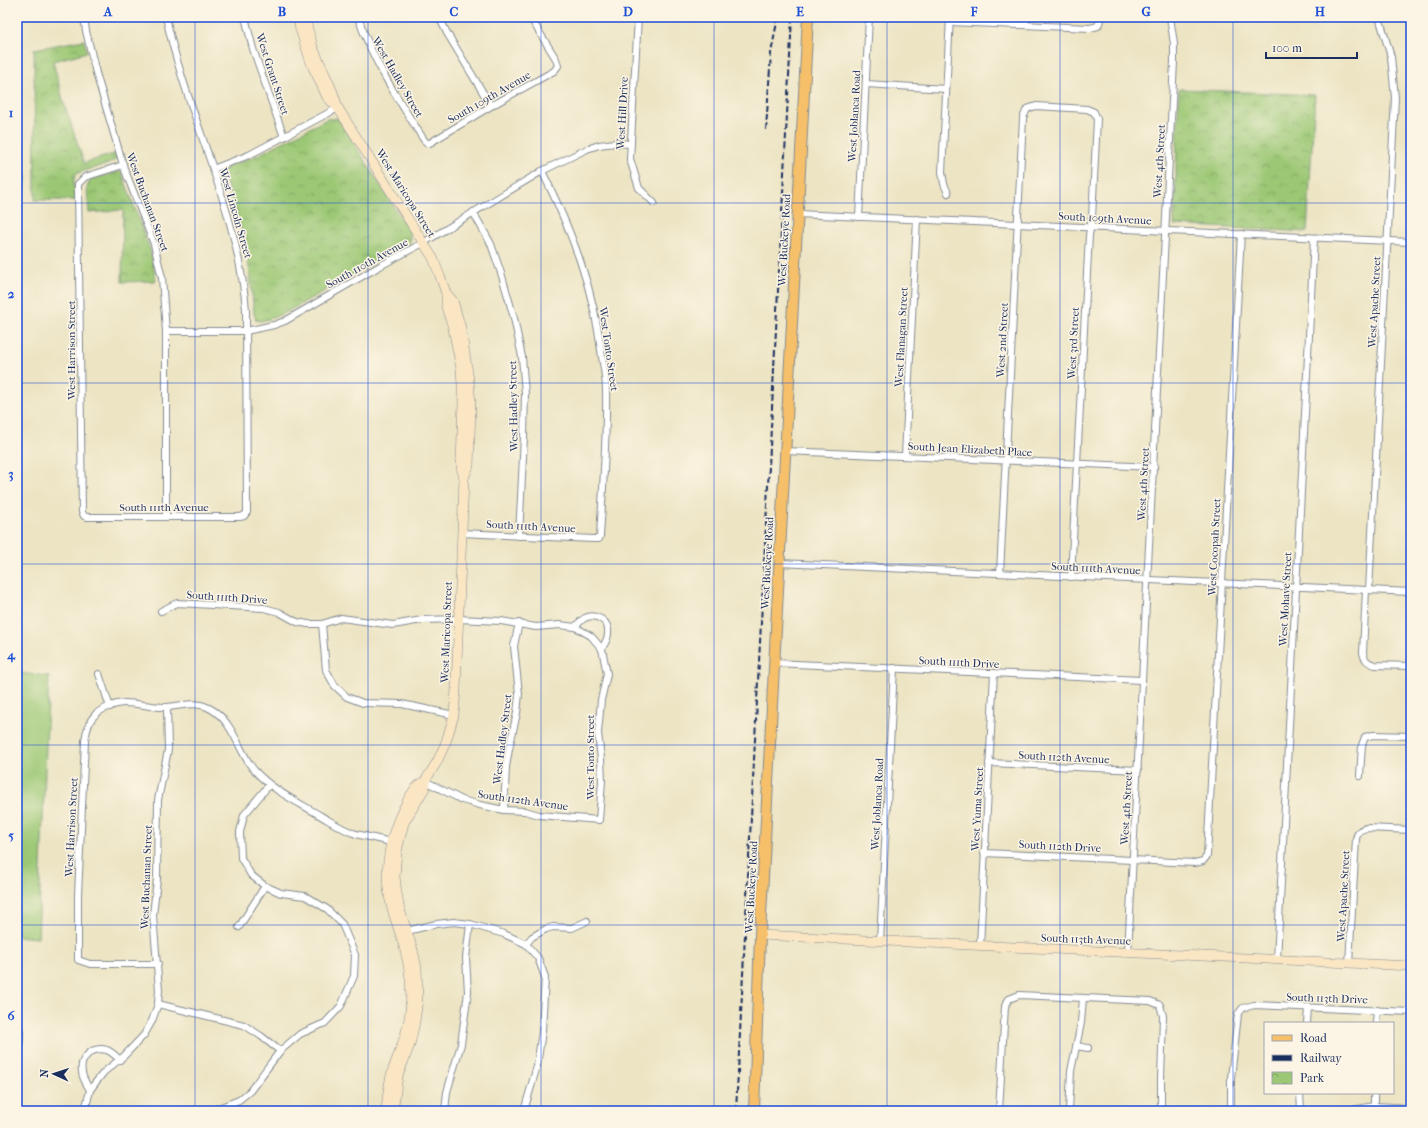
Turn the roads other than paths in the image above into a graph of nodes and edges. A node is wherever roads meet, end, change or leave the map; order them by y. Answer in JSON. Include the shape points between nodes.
{"nodes":[{"id":1,"x":84,"y":17,"type":"edge"},
{"id":2,"x":166,"y":17,"type":"edge"},
{"id":3,"x":245,"y":17,"type":"edge"},
{"id":4,"x":300,"y":17,"type":"edge"},
{"id":5,"x":358,"y":17,"type":"edge"},
{"id":6,"x":439,"y":17,"type":"edge"},
{"id":7,"x":530,"y":17,"type":"edge"},
{"id":8,"x":638,"y":17,"type":"edge"},
{"id":9,"x":808,"y":17,"type":"edge"},
{"id":10,"x":869,"y":17,"type":"edge"},
{"id":11,"x":1026,"y":17,"type":"edge"},
{"id":12,"x":1101,"y":17,"type":"edge"},
{"id":13,"x":1170,"y":17,"type":"edge"},
{"id":14,"x":1380,"y":17,"type":"edge"},
{"id":15,"x":950,"y":20,"type":"edge"},
{"id":16,"x":1025,"y":25,"type":"junction"},
{"id":17,"x":866,"y":84,"type":"junction"},
{"id":18,"x":946,"y":89,"type":"junction"},
{"id":19,"x":491,"y":106,"type":"junction"},
{"id":20,"x":338,"y":108,"type":"junction"},
{"id":21,"x":1027,"y":109,"type":"joint"},
{"id":22,"x":284,"y":136,"type":"junction"},
{"id":23,"x":428,"y":144,"type":"joint"},
{"id":24,"x":631,"y":144,"type":"junction"},
{"id":25,"x":123,"y":165,"type":"junction"},
{"id":26,"x":212,"y":169,"type":"junction"},
{"id":27,"x":542,"y":171,"type":"junction"},
{"id":28,"x":948,"y":193,"type":"dead end"},
{"id":29,"x":654,"y":203,"type":"dead end"},
{"id":30,"x":473,"y":212,"type":"junction"},
{"id":31,"x":797,"y":214,"type":"junction"},
{"id":32,"x":859,"y":217,"type":"junction"},
{"id":33,"x":917,"y":219,"type":"junction"},
{"id":34,"x":1018,"y":224,"type":"junction"},
{"id":35,"x":1090,"y":227,"type":"junction"},
{"id":36,"x":1166,"y":231,"type":"junction"},
{"id":37,"x":1240,"y":234,"type":"junction"},
{"id":38,"x":1314,"y":238,"type":"junction"},
{"id":39,"x":1388,"y":241,"type":"junction"},
{"id":40,"x":1411,"y":242,"type":"edge"},
{"id":41,"x":424,"y":243,"type":"junction"},
{"id":42,"x":166,"y":331,"type":"junction"},
{"id":43,"x":246,"y":331,"type":"junction"},
{"id":44,"x":785,"y":450,"type":"junction"},
{"id":45,"x":905,"y":456,"type":"junction"},
{"id":46,"x":1006,"y":461,"type":"junction"},
{"id":47,"x":1077,"y":464,"type":"junction"},
{"id":48,"x":1154,"y":468,"type":"junction"},
{"id":49,"x":84,"y":516,"type":"joint"},
{"id":50,"x":244,"y":516,"type":"joint"},
{"id":51,"x":166,"y":517,"type":"junction"},
{"id":52,"x":462,"y":533,"type":"junction"},
{"id":53,"x":519,"y":536,"type":"junction"},
{"id":54,"x":599,"y":539,"type":"joint"},
{"id":55,"x":779,"y":563,"type":"junction"},
{"id":56,"x":1000,"y":573,"type":"junction"},
{"id":57,"x":1071,"y":577,"type":"junction"},
{"id":58,"x":1148,"y":580,"type":"junction"},
{"id":59,"x":1222,"y":583,"type":"junction"},
{"id":60,"x":1296,"y":587,"type":"junction"},
{"id":61,"x":1368,"y":590,"type":"junction"},
{"id":62,"x":1411,"y":592,"type":"edge"},
{"id":63,"x":161,"y":610,"type":"dead end"},
{"id":64,"x":458,"y":619,"type":"junction"},
{"id":65,"x":519,"y":623,"type":"junction"},
{"id":66,"x":322,"y":624,"type":"junction"},
{"id":67,"x":575,"y":627,"type":"junction"},
{"id":68,"x":591,"y":636,"type":"joint"},
{"id":69,"x":602,"y":649,"type":"junction"},
{"id":70,"x":774,"y":663,"type":"junction"},
{"id":71,"x":1411,"y":666,"type":"edge"},
{"id":72,"x":894,"y":668,"type":"junction"},
{"id":73,"x":994,"y":673,"type":"junction"},
{"id":74,"x":99,"y":674,"type":"dead end"},
{"id":75,"x":1142,"y":680,"type":"junction"},
{"id":76,"x":110,"y":706,"type":"junction"},
{"id":77,"x":167,"y":707,"type":"junction"},
{"id":78,"x":454,"y":715,"type":"junction"},
{"id":79,"x":1411,"y":736,"type":"edge"},
{"id":80,"x":989,"y":763,"type":"junction"},
{"id":81,"x":1138,"y":770,"type":"junction"},
{"id":82,"x":1360,"y":776,"type":"dead end"},
{"id":83,"x":425,"y":781,"type":"junction"},
{"id":84,"x":269,"y":785,"type":"junction"},
{"id":85,"x":504,"y":810,"type":"junction"},
{"id":86,"x":599,"y":820,"type":"joint"},
{"id":87,"x":1411,"y":830,"type":"edge"},
{"id":88,"x":395,"y":843,"type":"junction"},
{"id":89,"x":984,"y":853,"type":"junction"},
{"id":90,"x":1205,"y":859,"type":"joint"},
{"id":91,"x":1133,"y":860,"type":"junction"},
{"id":92,"x":265,"y":886,"type":"junction"},
{"id":93,"x":587,"y":921,"type":"dead end"},
{"id":94,"x":470,"y":924,"type":"junction"},
{"id":95,"x":239,"y":927,"type":"dead end"},
{"id":96,"x":403,"y":932,"type":"junction"},
{"id":97,"x":760,"y":935,"type":"junction"},
{"id":98,"x":880,"y":941,"type":"junction"},
{"id":99,"x":526,"y":944,"type":"junction"},
{"id":100,"x":980,"y":946,"type":"junction"},
{"id":101,"x":1128,"y":952,"type":"junction"},
{"id":102,"x":1277,"y":960,"type":"junction"},
{"id":103,"x":158,"y":964,"type":"junction"},
{"id":104,"x":1349,"y":964,"type":"junction"},
{"id":105,"x":1411,"y":966,"type":"edge"},
{"id":106,"x":1083,"y":998,"type":"junction"},
{"id":107,"x":158,"y":1004,"type":"junction"},
{"id":108,"x":1308,"y":1007,"type":"junction"},
{"id":109,"x":1377,"y":1010,"type":"junction"},
{"id":110,"x":1411,"y":1012,"type":"edge"},
{"id":111,"x":17,"y":1022,"type":"edge"},
{"id":112,"x":1307,"y":1022,"type":"edge"},
{"id":113,"x":1376,"y":1022,"type":"edge"},
{"id":114,"x":1076,"y":1046,"type":"junction"},
{"id":115,"x":1088,"y":1048,"type":"dead end"},
{"id":116,"x":280,"y":1051,"type":"junction"},
{"id":117,"x":120,"y":1060,"type":"junction"},
{"id":118,"x":90,"y":1090,"type":"junction"},
{"id":119,"x":1300,"y":1094,"type":"edge"},
{"id":120,"x":1374,"y":1094,"type":"edge"},
{"id":121,"x":17,"y":1100,"type":"edge"},
{"id":122,"x":1374,"y":1106,"type":"junction"},
{"id":123,"x":1411,"y":1108,"type":"edge"},
{"id":124,"x":85,"y":1111,"type":"edge"},
{"id":125,"x":211,"y":1111,"type":"edge"},
{"id":126,"x":386,"y":1111,"type":"edge"},
{"id":127,"x":393,"y":1111,"type":"edge"},
{"id":128,"x":445,"y":1111,"type":"edge"},
{"id":129,"x":524,"y":1111,"type":"edge"},
{"id":130,"x":754,"y":1111,"type":"edge"},
{"id":131,"x":999,"y":1111,"type":"edge"},
{"id":132,"x":1069,"y":1111,"type":"edge"},
{"id":133,"x":1161,"y":1111,"type":"edge"},
{"id":134,"x":1231,"y":1111,"type":"edge"},
{"id":135,"x":1301,"y":1111,"type":"edge"},
{"id":136,"x":1347,"y":1111,"type":"edge"}],
"edges":[{"from":1,"to":25,"type":"street","name":"West Buchanan Street","via":[[96,74]]},
{"from":2,"to":26,"type":"street","name":"West Lincoln Street","via":[[172,47]]},
{"from":3,"to":22,"type":"street","name":"West Grant Street","via":[[253,49]]},
{"from":4,"to":20,"type":"street","name":"West Maricopa Street","via":[[306,22],[313,47]]},
{"from":5,"to":23,"type":"street","name":"West Hadley Street","via":[[365,39],[381,70]]},
{"from":6,"to":19,"type":"street"},
{"from":7,"to":19,"type":"street","name":"South 109th Avenue","via":[[558,66],[554,72]]},
{"from":8,"to":24,"type":"street","name":"West Hill Drive"},
{"from":9,"to":31,"type":"main road","name":"West Buckeye Road"},
{"from":10,"to":17,"type":"street","name":"West Joblanca Road"},
{"from":11,"to":16,"type":"street"},
{"from":12,"to":16,"type":"street","via":[[1098,26],[1090,28]]},
{"from":13,"to":36,"type":"street","name":"West 4th Street","via":[[1174,62]]},
{"from":14,"to":39,"type":"street","name":"West Apache Street","via":[[1391,57],[1395,90]]},
{"from":15,"to":16,"type":"street"},
{"from":15,"to":18,"type":"street"},
{"from":17,"to":18,"type":"street"},
{"from":17,"to":32,"type":"street","name":"West Joblanca Road"},
{"from":18,"to":28,"type":"street","via":[[942,172]]},
{"from":19,"to":23,"type":"street","name":"South 109th Avenue"},
{"from":20,"to":22,"type":"street"},
{"from":20,"to":41,"type":"street","name":"West Maricopa Street"},
{"from":21,"to":34,"type":"street","name":"West 2nd Street","via":[[1023,118]]},
{"from":21,"to":35,"type":"street","name":"West 3rd Street","via":[[1032,106],[1084,109],[1094,112],[1097,122]]},
{"from":22,"to":26,"type":"street","via":[[249,155]]},
{"from":24,"to":27,"type":"street","name":"South 110th Avenue","via":[[615,142],[599,145]]},
{"from":24,"to":29,"type":"street","name":"West Hill Drive","via":[[630,159],[639,188]]},
{"from":25,"to":42,"type":"street","name":"West Buchanan Street","via":[[154,244],[162,278]]},
{"from":25,"to":49,"type":"street","name":"West Harrison Street","via":[[85,177],[78,184]]},
{"from":26,"to":43,"type":"street","name":"West Lincoln Street","via":[[240,262],[245,293]]},
{"from":27,"to":30,"type":"street","name":"South 110th Avenue"},
{"from":27,"to":54,"type":"street","name":"West Tonto Street","via":[[578,251],[593,300],[601,345],[606,389]]},
{"from":30,"to":41,"type":"street","name":"South 110th Avenue"},
{"from":30,"to":53,"type":"street","name":"West Hadley Street","via":[[491,244],[502,276],[522,357],[525,393]]},
{"from":31,"to":32,"type":"street","name":"South 109th Avenue"},
{"from":31,"to":44,"type":"main road","name":"West Buckeye Road"},
{"from":32,"to":33,"type":"street","name":"South 109th Avenue"},
{"from":33,"to":34,"type":"street","name":"South 109th Avenue"},
{"from":33,"to":45,"type":"street","name":"West Flanagan Street"},
{"from":34,"to":35,"type":"street","name":"South 109th Avenue"},
{"from":34,"to":46,"type":"street","name":"West 2nd Street"},
{"from":35,"to":36,"type":"street","name":"South 109th Avenue"},
{"from":35,"to":47,"type":"street","name":"West 3rd Street"},
{"from":36,"to":37,"type":"street","name":"South 109th Avenue"},
{"from":36,"to":48,"type":"street","name":"West 4th Street"},
{"from":37,"to":38,"type":"street","name":"South 109th Avenue"},
{"from":37,"to":59,"type":"street","name":"West Cocopah Street"},
{"from":38,"to":39,"type":"street","name":"South 109th Avenue"},
{"from":38,"to":60,"type":"street","name":"West Mohave Street"},
{"from":39,"to":40,"type":"street","name":"South 109th Avenue"},
{"from":39,"to":61,"type":"street","name":"West Apache Street"},
{"from":41,"to":43,"type":"street","name":"South 110th Avenue","via":[[285,321]]},
{"from":41,"to":52,"type":"street","name":"West Maricopa Street","via":[[446,293],[446,307],[461,369],[461,467],[464,478]]},
{"from":42,"to":43,"type":"street","name":"South 110th Avenue"},
{"from":42,"to":51,"type":"street","name":"West Buchanan Street"},
{"from":43,"to":50,"type":"street","name":"West Lincoln Street"},
{"from":44,"to":45,"type":"street","name":"South Jean Elizabeth Place"},
{"from":44,"to":55,"type":"main road","name":"West Buckeye Road"},
{"from":45,"to":46,"type":"street","name":"South Jean Elizabeth Place"},
{"from":46,"to":47,"type":"street","name":"South Jean Elizabeth Place"},
{"from":46,"to":56,"type":"street","name":"West 2nd Street"},
{"from":47,"to":48,"type":"street","name":"South Jean Elizabeth Place"},
{"from":47,"to":57,"type":"street","name":"West 3rd Street"},
{"from":48,"to":58,"type":"street","name":"West 4th Street"},
{"from":49,"to":51,"type":"street","name":"South 111th Avenue"},
{"from":50,"to":51,"type":"street","name":"South 111th Avenue"},
{"from":52,"to":53,"type":"street","name":"South 111th Avenue"},
{"from":52,"to":64,"type":"street","name":"West Maricopa Street"},
{"from":53,"to":54,"type":"street","name":"South 111th Avenue"},
{"from":55,"to":56,"type":"street","name":"South 111th Avenue"},
{"from":55,"to":70,"type":"main road","name":"West Buckeye Road"},
{"from":56,"to":57,"type":"street","name":"South 111th Avenue"},
{"from":57,"to":58,"type":"street","name":"South 111th Avenue"},
{"from":58,"to":59,"type":"street","name":"South 111th Avenue"},
{"from":58,"to":75,"type":"street","name":"West 4th Street"},
{"from":59,"to":60,"type":"street","name":"South 111th Avenue"},
{"from":59,"to":90,"type":"street","name":"West Cocopah Street","via":[[1208,849]]},
{"from":60,"to":61,"type":"street","name":"South 111th Avenue"},
{"from":60,"to":102,"type":"street","name":"West Mohave Street"},
{"from":61,"to":62,"type":"street","name":"South 111th Avenue"},
{"from":61,"to":71,"type":"street","name":"West Apache Street","via":[[1363,653],[1367,661],[1375,665]]},
{"from":63,"to":66,"type":"street","name":"South 111th Drive","via":[[177,603],[264,608],[279,612],[297,622]]},
{"from":64,"to":65,"type":"street","name":"South 111th Drive"},
{"from":64,"to":66,"type":"street","name":"South 111th Drive","via":[[422,620],[393,625],[341,618]]},
{"from":64,"to":78,"type":"street","name":"West Maricopa Street"},
{"from":65,"to":67,"type":"street","name":"South 111th Drive","via":[[536,627]]},
{"from":65,"to":85,"type":"street","name":"West Hadley Street","via":[[514,646],[519,694],[506,767]]},
{"from":66,"to":78,"type":"street","via":[[326,670],[347,697],[363,704],[402,704]]},
{"from":67,"to":68,"type":"street","name":"South 111th Drive"},
{"from":67,"to":69,"type":"street","via":[[584,618],[599,618],[603,621],[609,632]]},
{"from":68,"to":69,"type":"street","name":"West Tonto Street"},
{"from":69,"to":86,"type":"street","name":"West Tonto Street","via":[[607,674],[601,700],[598,733],[602,781]]},
{"from":70,"to":72,"type":"street","name":"South 111th Drive"},
{"from":70,"to":97,"type":"main road","name":"West Buckeye Road"},
{"from":72,"to":73,"type":"street","name":"South 111th Drive"},
{"from":72,"to":98,"type":"street","name":"West Joblanca Road"},
{"from":73,"to":75,"type":"street","name":"South 111th Drive"},
{"from":73,"to":80,"type":"street","name":"West Yuma Street"},
{"from":74,"to":76,"type":"street"},
{"from":75,"to":81,"type":"street","name":"West 4th Street"},
{"from":76,"to":77,"type":"street","via":[[123,703]]},
{"from":76,"to":103,"type":"street","name":"West Harrison Street","via":[[94,716],[85,741],[78,895],[78,960],[90,964]]},
{"from":77,"to":84,"type":"street","via":[[197,704],[220,715],[253,769]]},
{"from":77,"to":103,"type":"street","name":"West Buchanan Street","via":[[168,750],[158,800],[157,879],[153,915]]},
{"from":78,"to":83,"type":"street","name":"West Maricopa Street","via":[[446,742]]},
{"from":79,"to":82,"type":"street","via":[[1373,734],[1365,737]]},
{"from":80,"to":81,"type":"street","name":"South 112th Avenue"},
{"from":80,"to":89,"type":"street","name":"West Yuma Street"},
{"from":81,"to":91,"type":"street","name":"West 4th Street"},
{"from":83,"to":85,"type":"street","name":"South 112th Avenue","via":[[462,800]]},
{"from":83,"to":88,"type":"street","name":"West Maricopa Street","via":[[424,788]]},
{"from":84,"to":88,"type":"street","via":[[336,825],[356,834]]},
{"from":84,"to":92,"type":"street","via":[[244,815],[240,832],[241,858],[251,874]]},
{"from":85,"to":86,"type":"street","name":"South 112th Avenue"},
{"from":87,"to":104,"type":"street","name":"West Apache Street","via":[[1367,828],[1359,831],[1356,840]]},
{"from":88,"to":96,"type":"street","name":"West Maricopa Street","via":[[396,886]]},
{"from":89,"to":91,"type":"street","name":"South 112th Drive"},
{"from":89,"to":100,"type":"street","name":"West Yuma Street"},
{"from":90,"to":91,"type":"street","name":"South 112th Drive","via":[[1199,863]]},
{"from":91,"to":101,"type":"street","name":"West 4th Street"},
{"from":92,"to":95,"type":"street"},
{"from":92,"to":116,"type":"street","via":[[282,893],[305,896],[327,909],[342,924],[355,955],[354,976],[341,1006],[325,1023],[300,1034]]},
{"from":93,"to":99,"type":"street","via":[[572,928],[546,929]]},
{"from":94,"to":96,"type":"street","via":[[436,924]]},
{"from":94,"to":99,"type":"street","via":[[504,934]]},
{"from":94,"to":128,"type":"street","via":[[466,958],[468,992],[461,1044],[447,1092]]},
{"from":96,"to":126,"type":"street","name":"West Maricopa Street","via":[[411,987],[410,1012],[390,1079]]},
{"from":96,"to":127,"type":"street","name":"West Maricopa Street","via":[[413,950],[417,1005],[416,1022],[398,1076]]},
{"from":97,"to":98,"type":"street","name":"South 113th Avenue"},
{"from":97,"to":130,"type":"main road","name":"West Buckeye Road"},
{"from":98,"to":100,"type":"street","name":"South 113th Avenue"},
{"from":99,"to":129,"type":"street","via":[[538,958],[545,982],[537,1066]]},
{"from":100,"to":101,"type":"street","name":"South 113th Avenue"},
{"from":101,"to":102,"type":"street","name":"South 113th Avenue"},
{"from":102,"to":104,"type":"street","name":"South 113th Avenue"},
{"from":103,"to":107,"type":"street","name":"West Buchanan Street"},
{"from":104,"to":105,"type":"street","name":"South 113th Avenue"},
{"from":106,"to":114,"type":"street"},
{"from":106,"to":131,"type":"street","via":[[1019,995],[1009,998],[1004,1009]]},
{"from":106,"to":133,"type":"street","via":[[1150,1001],[1160,1004],[1164,1016]]},
{"from":107,"to":116,"type":"street","via":[[244,1025]]},
{"from":107,"to":117,"type":"street","name":"West Buchanan Street","via":[[144,1035]]},
{"from":108,"to":109,"type":"street","name":"South 113th Drive"},
{"from":108,"to":112,"type":"street"},
{"from":108,"to":134,"type":"street","name":"South 113th Drive","via":[[1254,1005],[1243,1008],[1238,1014],[1230,1092]]},
{"from":109,"to":110,"type":"street","name":"South 113th Drive"},
{"from":109,"to":113,"type":"street"},
{"from":111,"to":121,"type":"street","via":[[20,1032]]},
{"from":114,"to":115,"type":"street"},
{"from":114,"to":132,"type":"street","via":[[1071,1071]]},
{"from":116,"to":125,"type":"street","via":[[250,1091],[239,1100]]},
{"from":117,"to":118,"type":"street","name":"West Buchanan Street","via":[[104,1072]]},
{"from":117,"to":118,"type":"street","via":[[107,1050],[94,1050],[88,1053],[82,1064],[82,1072]]},
{"from":118,"to":124,"type":"street","name":"West Buchanan Street"},
{"from":119,"to":135,"type":"street"},
{"from":120,"to":122,"type":"street"},
{"from":122,"to":123,"type":"street"},
{"from":122,"to":136,"type":"street"}]}
